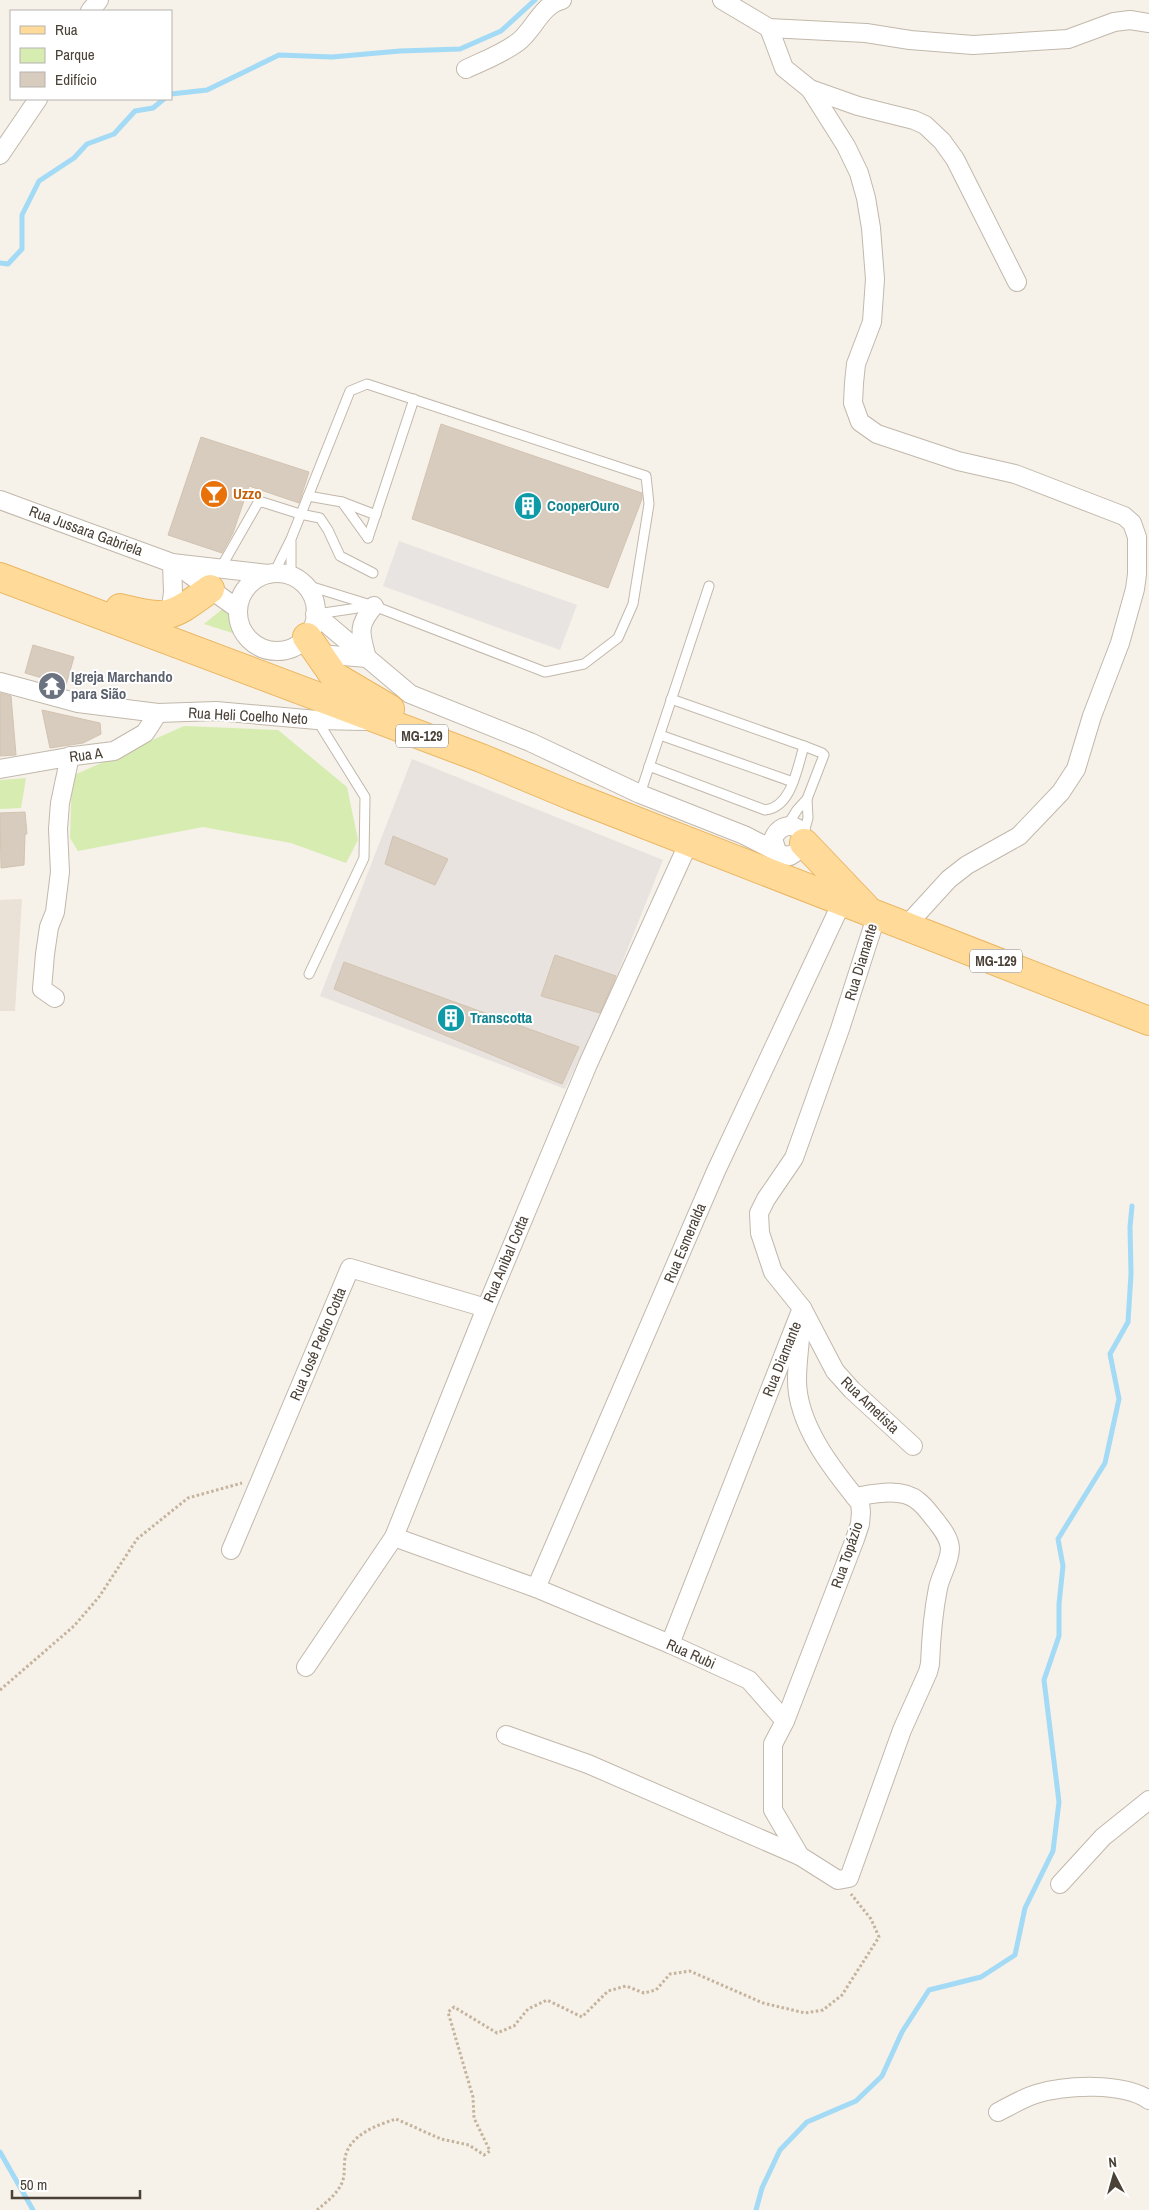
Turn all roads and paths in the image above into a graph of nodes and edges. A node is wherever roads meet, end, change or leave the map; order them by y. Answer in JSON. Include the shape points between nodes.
{"nodes":[{"id":1,"x":99,"y":0,"type":"edge"},
{"id":2,"x":562,"y":0,"type":"edge"},
{"id":3,"x":722,"y":0,"type":"edge"},
{"id":4,"x":91,"y":10,"type":"edge"},
{"id":5,"x":1149,"y":23,"type":"edge"},
{"id":6,"x":770,"y":28,"type":"junction"},
{"id":7,"x":466,"y":68,"type":"dead end"},
{"id":8,"x":810,"y":89,"type":"junction"},
{"id":9,"x":37,"y":100,"type":"edge"},
{"id":10,"x":0,"y":155,"type":"edge"},
{"id":11,"x":1017,"y":282,"type":"dead end"},
{"id":12,"x":414,"y":399,"type":"junction"},
{"id":13,"x":308,"y":496,"type":"junction"},
{"id":14,"x":0,"y":500,"type":"edge"},
{"id":15,"x":342,"y":502,"type":"junction"},
{"id":16,"x":300,"y":514,"type":"junction"},
{"id":17,"x":376,"y":515,"type":"junction"},
{"id":18,"x":291,"y":539,"type":"junction"},
{"id":19,"x":172,"y":563,"type":"junction"},
{"id":20,"x":373,"y":573,"type":"dead end"},
{"id":21,"x":285,"y":577,"type":"junction"},
{"id":22,"x":215,"y":579,"type":"junction"},
{"id":23,"x":12,"y":581,"type":"edge"},
{"id":24,"x":708,"y":586,"type":"dead end"},
{"id":25,"x":374,"y":606,"type":"junction"},
{"id":26,"x":238,"y":609,"type":"junction"},
{"id":27,"x":170,"y":615,"type":"junction"},
{"id":28,"x":314,"y":635,"type":"junction"},
{"id":29,"x":367,"y":658,"type":"junction"},
{"id":30,"x":257,"y":674,"type":"junction"},
{"id":31,"x":0,"y":682,"type":"edge"},
{"id":32,"x":352,"y":688,"type":"junction"},
{"id":33,"x":672,"y":699,"type":"junction"},
{"id":34,"x":158,"y":713,"type":"junction"},
{"id":35,"x":317,"y":720,"type":"junction"},
{"id":36,"x":380,"y":720,"type":"junction"},
{"id":37,"x":660,"y":734,"type":"junction"},
{"id":38,"x":804,"y":746,"type":"junction"},
{"id":39,"x":70,"y":756,"type":"junction"},
{"id":40,"x":481,"y":758,"type":"junction"},
{"id":41,"x":649,"y":766,"type":"junction"},
{"id":42,"x":0,"y":769,"type":"edge"},
{"id":43,"x":793,"y":782,"type":"junction"},
{"id":44,"x":640,"y":794,"type":"junction"},
{"id":45,"x":807,"y":799,"type":"junction"},
{"id":46,"x":792,"y":834,"type":"junction"},
{"id":47,"x":744,"y":835,"type":"junction"},
{"id":48,"x":689,"y":842,"type":"junction"},
{"id":49,"x":777,"y":851,"type":"junction"},
{"id":50,"x":842,"y":902,"type":"junction"},
{"id":51,"x":873,"y":913,"type":"junction"},
{"id":52,"x":906,"y":926,"type":"junction"},
{"id":53,"x":309,"y":974,"type":"dead end"},
{"id":54,"x":55,"y":998,"type":"dead end"},
{"id":55,"x":1149,"y":1021,"type":"edge"},
{"id":56,"x":486,"y":1308,"type":"junction"},
{"id":57,"x":802,"y":1308,"type":"junction"},
{"id":58,"x":912,"y":1446,"type":"dead end"},
{"id":59,"x":262,"y":1478,"type":"junction"},
{"id":60,"x":855,"y":1497,"type":"junction"},
{"id":61,"x":394,"y":1537,"type":"junction"},
{"id":62,"x":230,"y":1550,"type":"dead end"},
{"id":63,"x":536,"y":1588,"type":"junction"},
{"id":64,"x":670,"y":1644,"type":"junction"},
{"id":65,"x":306,"y":1667,"type":"dead end"},
{"id":66,"x":0,"y":1690,"type":"edge"},
{"id":67,"x":785,"y":1720,"type":"junction"},
{"id":68,"x":506,"y":1735,"type":"dead end"},
{"id":69,"x":1145,"y":1807,"type":"edge"},
{"id":70,"x":800,"y":1856,"type":"junction"},
{"id":71,"x":844,"y":1879,"type":"junction"},
{"id":72,"x":1060,"y":1884,"type":"dead end"},
{"id":73,"x":1149,"y":2100,"type":"edge"},
{"id":74,"x":998,"y":2112,"type":"dead end"},
{"id":75,"x":317,"y":2210,"type":"edge"}],
"edges":[{"from":1,"to":4,"type":"street"},
{"from":2,"to":7,"type":"street","via":[[545,10],[519,41]]},
{"from":3,"to":6,"type":"street"},
{"from":5,"to":6,"type":"street","via":[[1114,22],[1068,39],[973,45],[866,33]]},
{"from":6,"to":8,"type":"street","via":[[784,68]]},
{"from":8,"to":11,"type":"street","via":[[858,106],[914,120],[934,133],[954,159]]},
{"from":8,"to":52,"type":"street","via":[[859,173],[871,228],[875,279],[872,322],[856,364],[854,382],[853,403],[860,422],[877,434],[958,461],[1015,474],[1124,516],[1137,536],[1137,574],[1132,603],[1079,762],[1070,780],[1019,836],[967,865],[949,879]]},
{"from":9,"to":10,"type":"street"},
{"from":12,"to":13,"type":"lane","via":[[367,384],[350,390]]},
{"from":12,"to":17,"type":"lane"},
{"from":12,"to":25,"type":"lane","via":[[646,476],[649,504],[633,604],[618,638],[611,644],[584,664],[545,672]]},
{"from":13,"to":15,"type":"lane"},
{"from":13,"to":16,"type":"lane"},
{"from":14,"to":19,"type":"street","name":"Rua Jussara Gabriela"},
{"from":15,"to":17,"type":"lane"},
{"from":15,"to":17,"type":"lane","via":[[368,538]]},
{"from":16,"to":18,"type":"lane"},
{"from":16,"to":20,"type":"lane","via":[[320,518],[340,556]]},
{"from":16,"to":22,"type":"lane","via":[[259,500]]},
{"from":18,"to":21,"type":"lane"},
{"from":18,"to":21,"type":"lane"},
{"from":19,"to":22,"type":"street","name":"Rua Jussara Gabriela"},
{"from":19,"to":27,"type":"street"},
{"from":21,"to":22,"type":"street","name":"Rua Jussara Gabriela"},
{"from":21,"to":25,"type":"lane"},
{"from":21,"to":26,"type":"street","via":[[255,580],[245,589]]},
{"from":21,"to":28,"type":"street","via":[[314,602]]},
{"from":22,"to":26,"type":"street","name":"Rua Jussara Gabriela"},
{"from":22,"to":27,"type":"main road"},
{"from":23,"to":27,"type":"main road","via":[[146,614]]},
{"from":23,"to":30,"type":"main road","number":"MG-129"},
{"from":24,"to":33,"type":"lane"},
{"from":25,"to":28,"type":"lane"},
{"from":25,"to":29,"type":"street","via":[[360,628]]},
{"from":26,"to":28,"type":"street","via":[[241,627],[259,647],[285,650]]},
{"from":28,"to":29,"type":"street"},
{"from":28,"to":29,"type":"street"},
{"from":28,"to":32,"type":"main road","via":[[334,676]]},
{"from":29,"to":44,"type":"street","via":[[410,694],[530,742]]},
{"from":30,"to":32,"type":"main road"},
{"from":30,"to":36,"type":"main road","number":"MG-129"},
{"from":31,"to":34,"type":"street","name":"Rua Heli Coelho Neto","via":[[78,703]]},
{"from":32,"to":40,"type":"main road"},
{"from":33,"to":37,"type":"lane"},
{"from":33,"to":38,"type":"lane"},
{"from":34,"to":35,"type":"street","name":"Rua Heli Coelho Neto","via":[[216,711]]},
{"from":34,"to":39,"type":"street","name":"Rua A","via":[[145,733],[114,751]]},
{"from":35,"to":36,"type":"street","name":"Rua Heli Coelho Neto"},
{"from":35,"to":53,"type":"lane","via":[[366,797],[364,858]]},
{"from":36,"to":40,"type":"main road","number":"MG-129"},
{"from":37,"to":41,"type":"lane"},
{"from":37,"to":43,"type":"lane"},
{"from":38,"to":43,"type":"lane"},
{"from":38,"to":45,"type":"lane","via":[[824,755]]},
{"from":39,"to":42,"type":"street","name":"Rua A"},
{"from":39,"to":54,"type":"street","via":[[60,804],[60,872],[43,970],[42,988]]},
{"from":40,"to":48,"type":"main road","number":"MG-129"},
{"from":41,"to":43,"type":"lane","via":[[765,810],[778,805],[791,790]]},
{"from":41,"to":44,"type":"lane"},
{"from":44,"to":47,"type":"street"},
{"from":45,"to":46,"type":"lane","via":[[797,810]]},
{"from":45,"to":46,"type":"lane","via":[[808,818]]},
{"from":46,"to":47,"type":"street"},
{"from":46,"to":49,"type":"street","via":[[773,839]]},
{"from":46,"to":49,"type":"street","via":[[796,854],[783,855]]},
{"from":46,"to":51,"type":"main road"},
{"from":47,"to":49,"type":"street"},
{"from":48,"to":50,"type":"main road","number":"MG-129"},
{"from":48,"to":56,"type":"street","name":"Rua Anibal Cotta","via":[[588,1064]]},
{"from":50,"to":51,"type":"main road","number":"MG-129"},
{"from":50,"to":63,"type":"street","name":"Rua Esmeralda","via":[[716,1171]]},
{"from":51,"to":52,"type":"main road","number":"MG-129"},
{"from":51,"to":57,"type":"street","name":"Rua Diamante","via":[[840,1029],[794,1158],[760,1213],[760,1233],[773,1272]]},
{"from":52,"to":55,"type":"main road","number":"MG-129"},
{"from":56,"to":59,"type":"street","name":"Rua José Pedro Cotta","via":[[350,1268]]},
{"from":56,"to":61,"type":"street","name":"Rua Anibal Cotta"},
{"from":57,"to":58,"type":"street","name":"Rua Ametista","via":[[835,1371]]},
{"from":57,"to":60,"type":"street","name":"Rua Topázio","via":[[797,1382],[800,1402],[813,1436]]},
{"from":57,"to":64,"type":"street","name":"Rua Diamante"},
{"from":59,"to":62,"type":"street","name":"Rua José Pedro Cotta"},
{"from":59,"to":66,"type":"path","via":[[188,1498],[144,1533],[99,1597],[74,1626]]},
{"from":60,"to":67,"type":"street","name":"Rua Topázio","via":[[861,1512],[855,1539]]},
{"from":60,"to":71,"type":"street","via":[[898,1494],[918,1500],[942,1528],[950,1550],[933,1612],[928,1672]]},
{"from":61,"to":63,"type":"street","name":"Rua Rubi"},
{"from":61,"to":65,"type":"street","name":"Rua Anibal Cotta"},
{"from":63,"to":64,"type":"street","name":"Rua Rubi"},
{"from":64,"to":67,"type":"street","name":"Rua Rubi","via":[[749,1680]]},
{"from":67,"to":70,"type":"street","via":[[773,1744],[773,1810]]},
{"from":68,"to":70,"type":"street","via":[[588,1764]]},
{"from":69,"to":72,"type":"street","via":[[1103,1837]]},
{"from":70,"to":71,"type":"street"},
{"from":71,"to":75,"type":"path","via":[[871,1919],[878,1937],[842,1995],[823,2010],[805,2013],[763,2003],[690,1971],[670,1974],[656,1990],[644,1993],[626,1986],[608,1991],[582,2017],[547,2000],[528,2009],[514,2026],[497,2033],[454,2007],[448,2012],[473,2097],[474,2118],[490,2151],[484,2155],[469,2145],[441,2140],[396,2119],[375,2126],[352,2144],[345,2158],[346,2172],[338,2191]]},
{"from":73,"to":74,"type":"street","via":[[1140,2094],[1116,2089],[1053,2090],[1035,2094]]}]}
